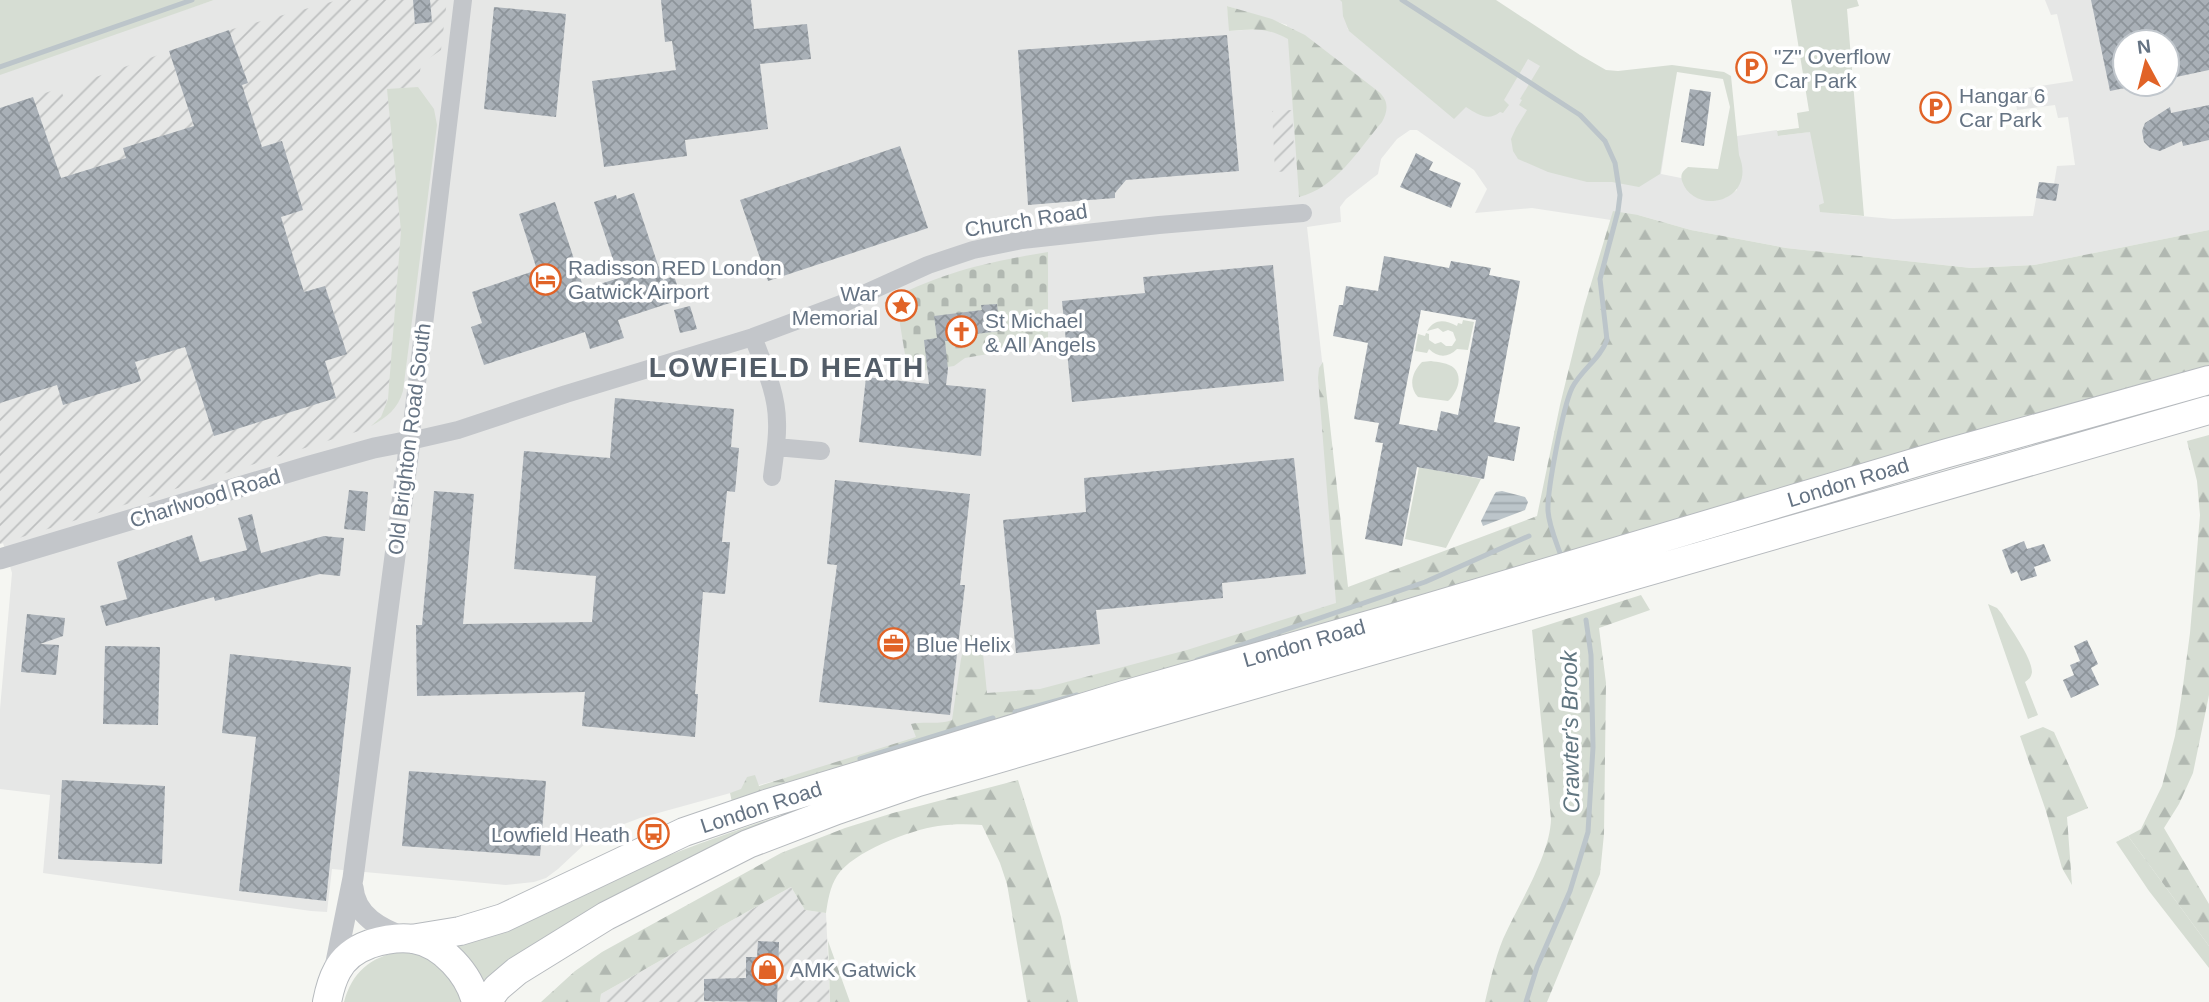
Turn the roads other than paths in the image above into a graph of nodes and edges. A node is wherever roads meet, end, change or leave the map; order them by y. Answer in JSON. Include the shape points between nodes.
{"nodes":[{"id":1,"x":463,"y":0,"type":"edge"},
{"id":2,"x":1303,"y":213,"type":"dead end"},
{"id":3,"x":753,"y":337,"type":"junction"},
{"id":4,"x":2209,"y":380,"type":"edge"},
{"id":5,"x":2209,"y":410,"type":"edge"},
{"id":6,"x":410,"y":441,"type":"junction"},
{"id":7,"x":776,"y":447,"type":"junction"},
{"id":8,"x":821,"y":451,"type":"dead end"},
{"id":9,"x":772,"y":477,"type":"dead end"},
{"id":10,"x":0,"y":559,"type":"edge"},
{"id":11,"x":352,"y":878,"type":"junction"},
{"id":12,"x":409,"y":938,"type":"junction"},
{"id":13,"x":330,"y":992,"type":"edge"},
{"id":14,"x":476,"y":1002,"type":"edge"},
{"id":15,"x":487,"y":1002,"type":"edge"}],
"edges":[{"from":1,"to":6,"type":"street","name":"Old Brighton Road South"},
{"from":2,"to":3,"type":"street","name":"Church Road","via":[[991,245],[941,260]]},
{"from":3,"to":6,"type":"street","name":"Church Road"},
{"from":3,"to":7,"type":"street","via":[[775,400]]},
{"from":4,"to":12,"type":"main road","name":"London Road","via":[[902,762],[684,832],[503,918],[460,931]]},
{"from":5,"to":15,"type":"main road","name":"London Road","via":[[918,782],[748,844],[617,910],[530,962],[504,981]]},
{"from":6,"to":10,"type":"street","name":"Charlwood Road","via":[[306,467]]},
{"from":6,"to":11,"type":"street","name":"Old Brighton Road South"},
{"from":7,"to":8,"type":"street"},
{"from":7,"to":9,"type":"street"},
{"from":11,"to":12,"type":"street","name":"Old Brighton Road South","via":[[354,897],[363,913],[381,928]]},
{"from":11,"to":13,"type":"street","name":"Old Brighton Road South"},
{"from":12,"to":13,"type":"main road","name":"London Road","via":[[360,948],[344,960]]},
{"from":12,"to":14,"type":"main road","via":[[432,946],[457,966]]}]}
